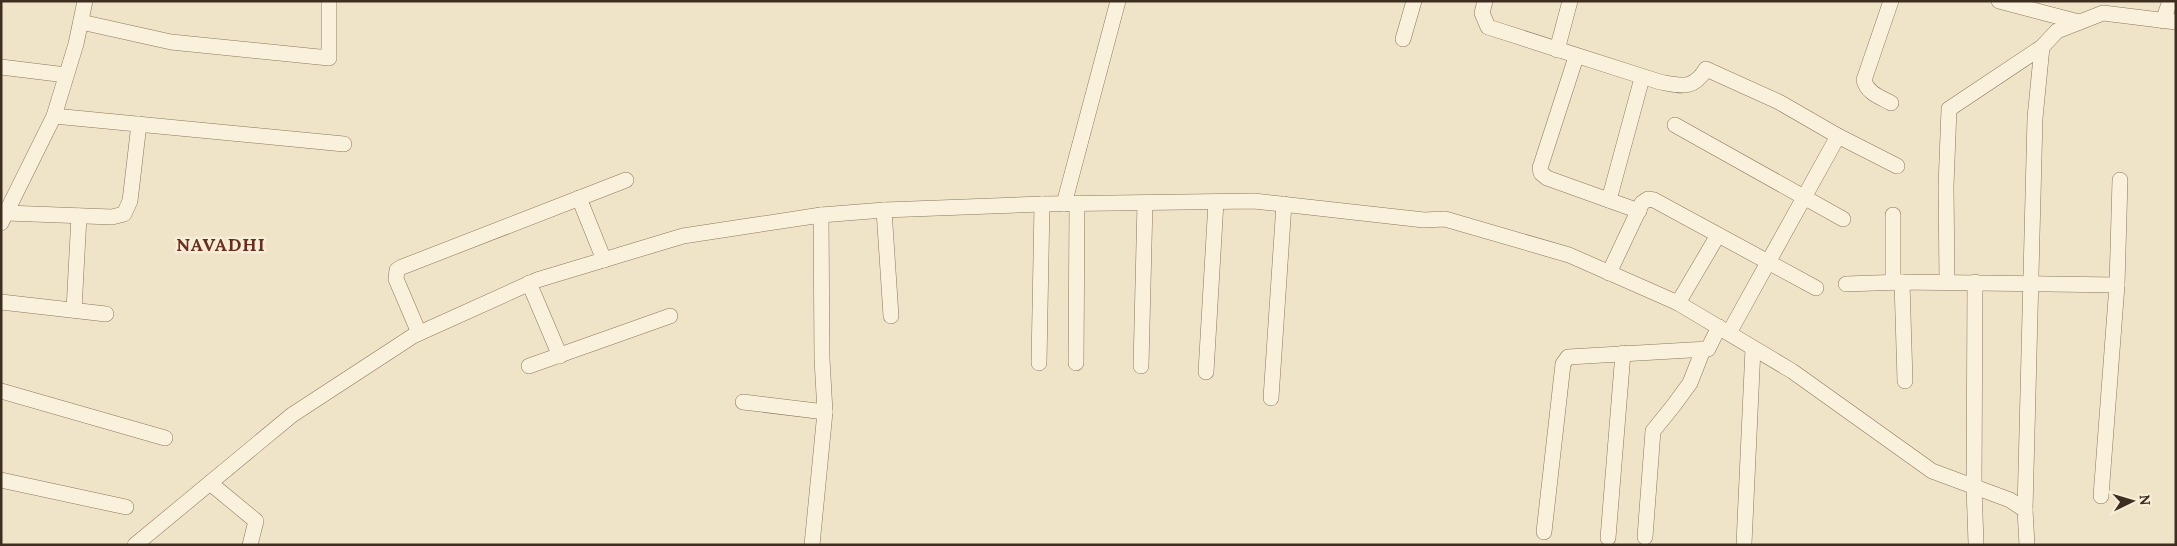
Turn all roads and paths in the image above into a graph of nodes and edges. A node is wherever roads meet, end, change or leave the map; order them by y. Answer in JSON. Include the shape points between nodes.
{"nodes":[{"id":1,"x":85,"y":1,"type":"edge"},
{"id":2,"x":329,"y":1,"type":"edge"},
{"id":3,"x":1118,"y":1,"type":"edge"},
{"id":4,"x":1414,"y":1,"type":"edge"},
{"id":5,"x":1485,"y":1,"type":"edge"},
{"id":6,"x":1570,"y":1,"type":"edge"},
{"id":7,"x":1891,"y":1,"type":"edge"},
{"id":8,"x":1999,"y":1,"type":"edge"},
{"id":9,"x":2170,"y":1,"type":"edge"},
{"id":10,"x":2169,"y":21,"type":"edge"},
{"id":11,"x":81,"y":22,"type":"junction"},
{"id":12,"x":2079,"y":22,"type":"junction"},
{"id":13,"x":1403,"y":39,"type":"dead end"},
{"id":14,"x":2042,"y":47,"type":"junction"},
{"id":15,"x":1557,"y":50,"type":"junction"},
{"id":16,"x":1576,"y":57,"type":"junction"},
{"id":17,"x":1,"y":67,"type":"edge"},
{"id":18,"x":66,"y":75,"type":"junction"},
{"id":19,"x":1642,"y":78,"type":"junction"},
{"id":20,"x":1891,"y":103,"type":"dead end"},
{"id":21,"x":54,"y":116,"type":"junction"},
{"id":22,"x":139,"y":124,"type":"junction"},
{"id":23,"x":1675,"y":125,"type":"dead end"},
{"id":24,"x":1838,"y":136,"type":"junction"},
{"id":25,"x":344,"y":144,"type":"dead end"},
{"id":26,"x":1897,"y":166,"type":"dead end"},
{"id":27,"x":626,"y":180,"type":"dead end"},
{"id":28,"x":2120,"y":180,"type":"dead end"},
{"id":29,"x":1804,"y":197,"type":"junction"},
{"id":30,"x":580,"y":198,"type":"junction"},
{"id":31,"x":1609,"y":200,"type":"junction"},
{"id":32,"x":1216,"y":202,"type":"junction"},
{"id":33,"x":1145,"y":203,"type":"junction"},
{"id":34,"x":1042,"y":204,"type":"junction"},
{"id":35,"x":1070,"y":204,"type":"junction"},
{"id":36,"x":1284,"y":204,"type":"junction"},
{"id":37,"x":884,"y":210,"type":"junction"},
{"id":38,"x":1639,"y":210,"type":"junction"},
{"id":39,"x":821,"y":215,"type":"junction"},
{"id":40,"x":1893,"y":215,"type":"dead end"},
{"id":41,"x":80,"y":216,"type":"junction"},
{"id":42,"x":4,"y":218,"type":"edge"},
{"id":43,"x":1842,"y":219,"type":"dead end"},
{"id":44,"x":1718,"y":235,"type":"junction"},
{"id":45,"x":604,"y":260,"type":"junction"},
{"id":46,"x":1768,"y":262,"type":"junction"},
{"id":47,"x":1609,"y":272,"type":"junction"},
{"id":48,"x":1947,"y":281,"type":"junction"},
{"id":49,"x":1897,"y":282,"type":"junction"},
{"id":50,"x":1975,"y":282,"type":"junction"},
{"id":51,"x":529,"y":283,"type":"junction"},
{"id":52,"x":2031,"y":283,"type":"junction"},
{"id":53,"x":1846,"y":284,"type":"dead end"},
{"id":54,"x":2117,"y":285,"type":"junction"},
{"id":55,"x":1816,"y":288,"type":"dead end"},
{"id":56,"x":1,"y":302,"type":"edge"},
{"id":57,"x":1678,"y":303,"type":"junction"},
{"id":58,"x":74,"y":310,"type":"junction"},
{"id":59,"x":106,"y":314,"type":"dead end"},
{"id":60,"x":670,"y":316,"type":"dead end"},
{"id":61,"x":891,"y":316,"type":"dead end"},
{"id":62,"x":1724,"y":330,"type":"junction"},
{"id":63,"x":419,"y":333,"type":"junction"},
{"id":64,"x":1753,"y":348,"type":"junction"},
{"id":65,"x":1703,"y":350,"type":"junction"},
{"id":66,"x":1623,"y":354,"type":"junction"},
{"id":67,"x":560,"y":356,"type":"junction"},
{"id":68,"x":1039,"y":363,"type":"dead end"},
{"id":69,"x":1076,"y":363,"type":"dead end"},
{"id":70,"x":529,"y":366,"type":"dead end"},
{"id":71,"x":1141,"y":366,"type":"dead end"},
{"id":72,"x":1206,"y":372,"type":"dead end"},
{"id":73,"x":1905,"y":381,"type":"dead end"},
{"id":74,"x":1,"y":390,"type":"edge"},
{"id":75,"x":1272,"y":398,"type":"dead end"},
{"id":76,"x":743,"y":402,"type":"dead end"},
{"id":77,"x":825,"y":412,"type":"junction"},
{"id":78,"x":165,"y":438,"type":"dead end"},
{"id":79,"x":1,"y":480,"type":"edge"},
{"id":80,"x":210,"y":483,"type":"junction"},
{"id":81,"x":1974,"y":487,"type":"junction"},
{"id":82,"x":2101,"y":496,"type":"dead end"},
{"id":83,"x":126,"y":507,"type":"dead end"},
{"id":84,"x":2026,"y":510,"type":"junction"},
{"id":85,"x":1544,"y":532,"type":"dead end"},
{"id":86,"x":1645,"y":537,"type":"dead end"},
{"id":87,"x":1608,"y":538,"type":"dead end"},
{"id":88,"x":1976,"y":543,"type":"dead end"},
{"id":89,"x":1744,"y":544,"type":"edge"},
{"id":90,"x":134,"y":545,"type":"edge"},
{"id":91,"x":250,"y":545,"type":"edge"},
{"id":92,"x":812,"y":545,"type":"edge"},
{"id":93,"x":2027,"y":545,"type":"edge"}],
"edges":[{"from":1,"to":11,"type":"street"},
{"from":2,"to":11,"type":"street","via":[[329,58],[171,42]]},
{"from":3,"to":35,"type":"street"},
{"from":4,"to":13,"type":"street"},
{"from":5,"to":15,"type":"street","via":[[1482,13],[1488,27]]},
{"from":6,"to":15,"type":"street"},
{"from":7,"to":20,"type":"street","via":[[1864,80],[1871,92]]},
{"from":8,"to":12,"type":"street"},
{"from":9,"to":10,"type":"street"},
{"from":10,"to":12,"type":"street","via":[[2103,13]]},
{"from":11,"to":18,"type":"street"},
{"from":12,"to":14,"type":"street","via":[[2057,31]]},
{"from":14,"to":48,"type":"street","via":[[1949,110]]},
{"from":14,"to":52,"type":"street","via":[[2035,118]]},
{"from":15,"to":16,"type":"street"},
{"from":16,"to":19,"type":"street"},
{"from":16,"to":31,"type":"street","via":[[1541,173]]},
{"from":17,"to":18,"type":"street"},
{"from":18,"to":21,"type":"street"},
{"from":19,"to":24,"type":"street","via":[[1683,86],[1700,79],[1706,69],[1779,102]]},
{"from":19,"to":31,"type":"street"},
{"from":21,"to":22,"type":"street"},
{"from":21,"to":42,"type":"street"},
{"from":22,"to":25,"type":"street"},
{"from":22,"to":41,"type":"street","via":[[128,209],[118,216]]},
{"from":23,"to":29,"type":"street"},
{"from":24,"to":26,"type":"street"},
{"from":24,"to":29,"type":"street"},
{"from":27,"to":30,"type":"street"},
{"from":28,"to":54,"type":"street"},
{"from":29,"to":43,"type":"street"},
{"from":29,"to":46,"type":"street"},
{"from":30,"to":45,"type":"street"},
{"from":30,"to":63,"type":"street","via":[[397,270],[396,279]]},
{"from":31,"to":38,"type":"street"},
{"from":32,"to":33,"type":"street"},
{"from":32,"to":36,"type":"street"},
{"from":32,"to":72,"type":"street"},
{"from":33,"to":35,"type":"street"},
{"from":33,"to":71,"type":"street"},
{"from":34,"to":35,"type":"street"},
{"from":34,"to":37,"type":"street"},
{"from":34,"to":68,"type":"street"},
{"from":35,"to":69,"type":"street"},
{"from":36,"to":47,"type":"street","via":[[1424,220],[1444,219],[1569,255]]},
{"from":36,"to":75,"type":"street"},
{"from":37,"to":39,"type":"street"},
{"from":37,"to":61,"type":"street"},
{"from":38,"to":44,"type":"street","via":[[1642,203],[1654,200]]},
{"from":38,"to":47,"type":"street"},
{"from":39,"to":45,"type":"street","via":[[683,236]]},
{"from":39,"to":77,"type":"street"},
{"from":40,"to":49,"type":"street"},
{"from":41,"to":42,"type":"street"},
{"from":41,"to":58,"type":"street"},
{"from":44,"to":46,"type":"street"},
{"from":44,"to":57,"type":"street"},
{"from":45,"to":51,"type":"street"},
{"from":46,"to":55,"type":"street"},
{"from":46,"to":62,"type":"street"},
{"from":47,"to":57,"type":"street"},
{"from":48,"to":49,"type":"street"},
{"from":48,"to":50,"type":"street"},
{"from":49,"to":53,"type":"street"},
{"from":49,"to":73,"type":"street"},
{"from":50,"to":52,"type":"street"},
{"from":50,"to":81,"type":"street"},
{"from":51,"to":63,"type":"street"},
{"from":51,"to":67,"type":"street"},
{"from":52,"to":54,"type":"street"},
{"from":52,"to":84,"type":"street"},
{"from":54,"to":82,"type":"street"},
{"from":56,"to":58,"type":"street"},
{"from":57,"to":62,"type":"street"},
{"from":58,"to":59,"type":"street"},
{"from":60,"to":67,"type":"street"},
{"from":62,"to":64,"type":"street"},
{"from":62,"to":65,"type":"street","via":[[1712,346]]},
{"from":63,"to":80,"type":"street","via":[[292,415]]},
{"from":64,"to":81,"type":"street","via":[[1792,371],[1932,471]]},
{"from":64,"to":89,"type":"street"},
{"from":65,"to":66,"type":"street"},
{"from":65,"to":86,"type":"street","via":[[1690,382],[1653,431]]},
{"from":66,"to":85,"type":"street","via":[[1576,355],[1568,357],[1563,364]]},
{"from":66,"to":87,"type":"street"},
{"from":67,"to":70,"type":"street"},
{"from":74,"to":78,"type":"street"},
{"from":76,"to":77,"type":"street"},
{"from":77,"to":92,"type":"street"},
{"from":79,"to":83,"type":"street"},
{"from":80,"to":90,"type":"street"},
{"from":80,"to":91,"type":"street","via":[[256,521]]},
{"from":81,"to":84,"type":"street","via":[[2010,500]]},
{"from":81,"to":88,"type":"street"},
{"from":84,"to":93,"type":"street"}]}
